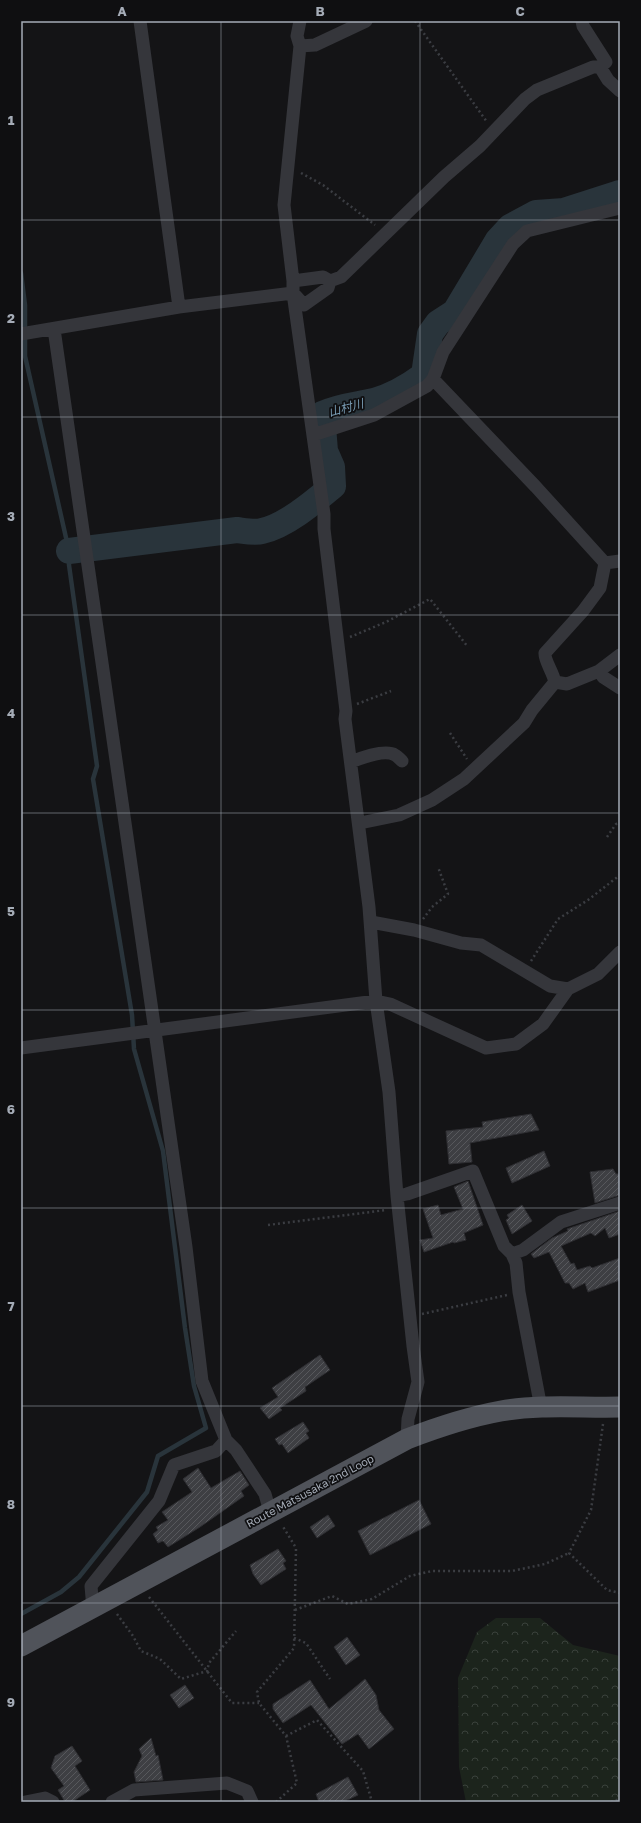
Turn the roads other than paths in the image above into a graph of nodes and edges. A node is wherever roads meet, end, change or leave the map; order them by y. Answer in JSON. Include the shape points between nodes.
{"nodes":[{"id":1,"x":140,"y":21,"type":"edge"},
{"id":2,"x":300,"y":21,"type":"edge"},
{"id":3,"x":366,"y":21,"type":"edge"},
{"id":4,"x":582,"y":21,"type":"edge"},
{"id":5,"x":300,"y":46,"type":"junction"},
{"id":6,"x":600,"y":67,"type":"junction"},
{"id":7,"x":620,"y":91,"type":"edge"},
{"id":8,"x":620,"y":208,"type":"edge"},
{"id":9,"x":330,"y":281,"type":"junction"},
{"id":10,"x":293,"y":287,"type":"junction"},
{"id":11,"x":179,"y":307,"type":"junction"},
{"id":12,"x":54,"y":329,"type":"junction"},
{"id":13,"x":21,"y":334,"type":"edge"},
{"id":14,"x":433,"y":379,"type":"junction"},
{"id":15,"x":313,"y":435,"type":"junction"},
{"id":16,"x":620,"y":561,"type":"edge"},
{"id":17,"x":605,"y":563,"type":"junction"},
{"id":18,"x":620,"y":655,"type":"edge"},
{"id":19,"x":599,"y":671,"type":"junction"},
{"id":20,"x":555,"y":682,"type":"junction"},
{"id":21,"x":620,"y":688,"type":"edge"},
{"id":22,"x":402,"y":761,"type":"dead end"},
{"id":23,"x":351,"y":762,"type":"junction"},
{"id":24,"x":360,"y":823,"type":"junction"},
{"id":25,"x":370,"y":922,"type":"junction"},
{"id":26,"x":620,"y":952,"type":"edge"},
{"id":27,"x":568,"y":989,"type":"junction"},
{"id":28,"x":376,"y":1001,"type":"junction"},
{"id":29,"x":154,"y":1030,"type":"junction"},
{"id":30,"x":21,"y":1048,"type":"edge"},
{"id":31,"x":398,"y":1202,"type":"junction"},
{"id":32,"x":620,"y":1203,"type":"edge"},
{"id":33,"x":512,"y":1254,"type":"junction"},
{"id":34,"x":613,"y":1407,"type":"edge"},
{"id":35,"x":541,"y":1408,"type":"junction"},
{"id":36,"x":407,"y":1439,"type":"junction"},
{"id":37,"x":226,"y":1440,"type":"junction"},
{"id":38,"x":270,"y":1512,"type":"junction"},
{"id":39,"x":93,"y":1608,"type":"junction"},
{"id":40,"x":21,"y":1646,"type":"edge"},
{"id":41,"x":25,"y":1802,"type":"edge"},
{"id":42,"x":53,"y":1802,"type":"edge"},
{"id":43,"x":112,"y":1802,"type":"edge"},
{"id":44,"x":252,"y":1802,"type":"edge"}],
"edges":[{"from":1,"to":11,"type":"street"},
{"from":2,"to":5,"type":"street","via":[[297,36]]},
{"from":3,"to":5,"type":"street","via":[[315,45]]},
{"from":4,"to":6,"type":"street","via":[[606,62]]},
{"from":5,"to":10,"type":"street","via":[[284,205]]},
{"from":6,"to":7,"type":"street","via":[[608,80]]},
{"from":6,"to":9,"type":"street","via":[[592,66],[537,90],[525,99],[480,146],[444,177],[341,277]]},
{"from":8,"to":14,"type":"street","via":[[527,231],[513,244],[443,352]]},
{"from":9,"to":10,"type":"street","via":[[322,277]]},
{"from":9,"to":10,"type":"street","via":[[328,288],[304,305]]},
{"from":10,"to":11,"type":"street"},
{"from":10,"to":15,"type":"street"},
{"from":11,"to":12,"type":"street"},
{"from":12,"to":13,"type":"street"},
{"from":12,"to":29,"type":"street"},
{"from":14,"to":15,"type":"street","via":[[427,386],[374,415]]},
{"from":14,"to":17,"type":"street"},
{"from":15,"to":23,"type":"street"},
{"from":16,"to":17,"type":"street"},
{"from":17,"to":20,"type":"street","via":[[600,588],[545,653]]},
{"from":18,"to":19,"type":"street"},
{"from":19,"to":20,"type":"street","via":[[567,684]]},
{"from":19,"to":21,"type":"street","via":[[603,677]]},
{"from":20,"to":24,"type":"street","via":[[524,723],[464,779],[432,800],[399,815]]},
{"from":22,"to":23,"type":"street","via":[[394,754],[384,753]]},
{"from":23,"to":24,"type":"street"},
{"from":24,"to":25,"type":"street"},
{"from":25,"to":27,"type":"street","via":[[480,945],[550,986]]},
{"from":25,"to":28,"type":"street"},
{"from":26,"to":27,"type":"street","via":[[598,974]]},
{"from":27,"to":28,"type":"street","via":[[543,1024],[516,1044],[486,1048],[390,1004]]},
{"from":28,"to":29,"type":"street"},
{"from":28,"to":31,"type":"street","via":[[389,1092]]},
{"from":29,"to":30,"type":"street"},
{"from":29,"to":37,"type":"street","via":[[186,1247],[202,1382]]},
{"from":31,"to":33,"type":"street","via":[[407,1194],[473,1171],[504,1246]]},
{"from":31,"to":36,"type":"street","via":[[418,1382],[408,1419]]},
{"from":32,"to":33,"type":"street","via":[[561,1222],[523,1250]]},
{"from":33,"to":35,"type":"street","via":[[516,1263]]},
{"from":34,"to":35,"type":"main road","name":"Route Matsusaka 2nd Loop"},
{"from":35,"to":36,"type":"main road","name":"Route Matsusaka 2nd Loop","via":[[502,1411],[451,1422]]},
{"from":36,"to":38,"type":"main road","name":"Route Matsusaka 2nd Loop"},
{"from":37,"to":38,"type":"street","via":[[236,1450],[265,1494]]},
{"from":37,"to":39,"type":"street","via":[[216,1451],[174,1465],[159,1501],[91,1586]]},
{"from":38,"to":39,"type":"main road","name":"Route Matsusaka 2nd Loop"},
{"from":39,"to":40,"type":"main road","name":"Route Matsusaka 2nd Loop"},
{"from":41,"to":42,"type":"street","via":[[45,1798]]},
{"from":43,"to":44,"type":"street","via":[[134,1790],[227,1783],[247,1791]]}]}
